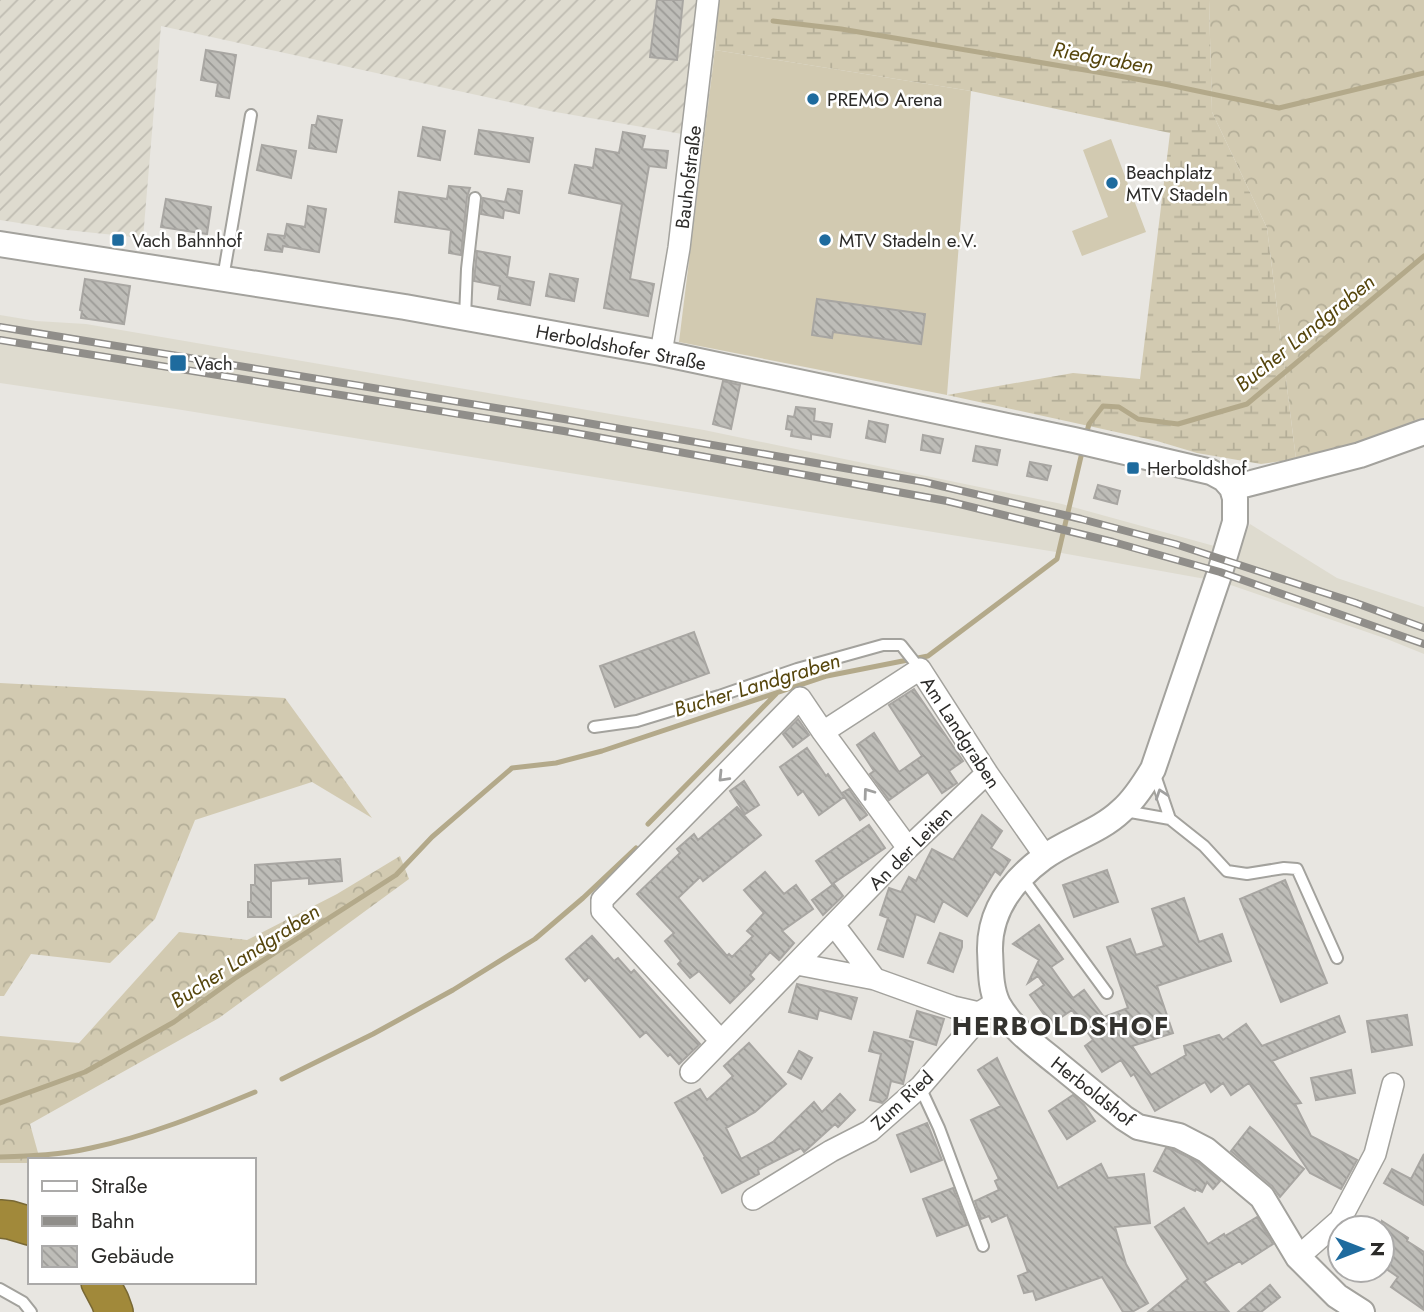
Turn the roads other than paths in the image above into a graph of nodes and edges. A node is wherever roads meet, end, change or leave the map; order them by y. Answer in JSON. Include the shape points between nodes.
{"nodes":[{"id":1,"x":708,"y":0,"type":"edge"},
{"id":2,"x":251,"y":115,"type":"dead end"},
{"id":3,"x":475,"y":198,"type":"dead end"},
{"id":4,"x":0,"y":244,"type":"edge"},
{"id":5,"x":223,"y":278,"type":"junction"},
{"id":6,"x":465,"y":318,"type":"junction"},
{"id":7,"x":661,"y":353,"type":"junction"},
{"id":8,"x":1424,"y":432,"type":"edge"},
{"id":9,"x":1232,"y":488,"type":"junction"},
{"id":10,"x":920,"y":669,"type":"junction"},
{"id":11,"x":594,"y":727,"type":"dead end"},
{"id":12,"x":823,"y":732,"type":"junction"},
{"id":13,"x":1153,"y":769,"type":"junction"},
{"id":14,"x":987,"y":773,"type":"junction"},
{"id":15,"x":1122,"y":810,"type":"junction"},
{"id":16,"x":1170,"y":819,"type":"junction"},
{"id":17,"x":908,"y":848,"type":"junction"},
{"id":18,"x":1045,"y":856,"type":"junction"},
{"id":19,"x":1021,"y":876,"type":"junction"},
{"id":20,"x":834,"y":925,"type":"junction"},
{"id":21,"x":1336,"y":958,"type":"dead end"},
{"id":22,"x":797,"y":964,"type":"junction"},
{"id":23,"x":875,"y":979,"type":"junction"},
{"id":24,"x":1107,"y":993,"type":"dead end"},
{"id":25,"x":988,"y":1008,"type":"junction"},
{"id":26,"x":721,"y":1041,"type":"junction"},
{"id":27,"x":691,"y":1072,"type":"dead end"},
{"id":28,"x":1392,"y":1084,"type":"dead end"},
{"id":29,"x":920,"y":1087,"type":"junction"},
{"id":30,"x":753,"y":1199,"type":"dead end"},
{"id":31,"x":0,"y":1219,"type":"edge"},
{"id":32,"x":28,"y":1225,"type":"edge"},
{"id":33,"x":983,"y":1246,"type":"dead end"},
{"id":34,"x":1298,"y":1257,"type":"junction"},
{"id":35,"x":101,"y":1284,"type":"edge"},
{"id":36,"x":0,"y":1289,"type":"edge"},
{"id":37,"x":31,"y":1312,"type":"edge"},
{"id":38,"x":114,"y":1312,"type":"edge"},
{"id":39,"x":1362,"y":1312,"type":"edge"}],
"edges":[{"from":1,"to":7,"type":"street","name":"Bauhofstraße","via":[[679,247]]},
{"from":2,"to":5,"type":"lane"},
{"from":3,"to":6,"type":"lane"},
{"from":4,"to":5,"type":"street","name":"Herboldshofer Straße"},
{"from":5,"to":6,"type":"street","name":"Herboldshofer Straße"},
{"from":6,"to":7,"type":"street","name":"Herboldshofer Straße"},
{"from":7,"to":9,"type":"street","name":"Herboldshofer Straße","via":[[1211,472]]},
{"from":8,"to":9,"type":"street","via":[[1360,455]]},
{"from":9,"to":13,"type":"street","name":"Herboldshof","via":[[1236,510],[1230,540]]},
{"from":10,"to":11,"type":"lane","via":[[901,645],[883,645],[637,722]]},
{"from":10,"to":12,"type":"street","name":"Am Landgraben"},
{"from":10,"to":14,"type":"street","name":"Am Landgraben"},
{"from":17,"to":12,"type":"street","one_way":true},
{"from":12,"to":26,"type":"street","one_way":true,"via":[[800,698],[602,900],[602,911]]},
{"from":13,"to":15,"type":"street","name":"Herboldshof"},
{"from":16,"to":13,"type":"lane","one_way":true},
{"from":14,"to":17,"type":"street","name":"An der Leiten"},
{"from":14,"to":18,"type":"street","name":"Am Landgraben"},
{"from":15,"to":16,"type":"lane"},
{"from":15,"to":18,"type":"street","name":"Herboldshof"},
{"from":16,"to":21,"type":"lane","via":[[1227,871],[1247,874],[1297,869]]},
{"from":17,"to":20,"type":"street","name":"An der Leiten"},
{"from":18,"to":19,"type":"street","name":"Herboldshof"},
{"from":19,"to":24,"type":"lane"},
{"from":19,"to":25,"type":"street","name":"Herboldshof","via":[[995,915]]},
{"from":20,"to":22,"type":"street","name":"An der Leiten"},
{"from":20,"to":23,"type":"street"},
{"from":22,"to":23,"type":"street"},
{"from":22,"to":26,"type":"street","name":"An der Leiten"},
{"from":23,"to":25,"type":"street","via":[[953,1006]]},
{"from":25,"to":29,"type":"street","name":"Zum Ried"},
{"from":25,"to":34,"type":"street","name":"Herboldshof","via":[[1124,1118],[1206,1150],[1262,1197]]},
{"from":26,"to":27,"type":"street","name":"An der Leiten"},
{"from":28,"to":34,"type":"street","via":[[1375,1154],[1340,1220]]},
{"from":29,"to":30,"type":"street","name":"Zum Ried","via":[[870,1131]]},
{"from":29,"to":33,"type":"lane"},
{"from":31,"to":32,"type":"highway"},
{"from":34,"to":39,"type":"street","name":"Herboldshof","via":[[1336,1296]]},
{"from":35,"to":38,"type":"highway"},
{"from":36,"to":37,"type":"lane"}]}
